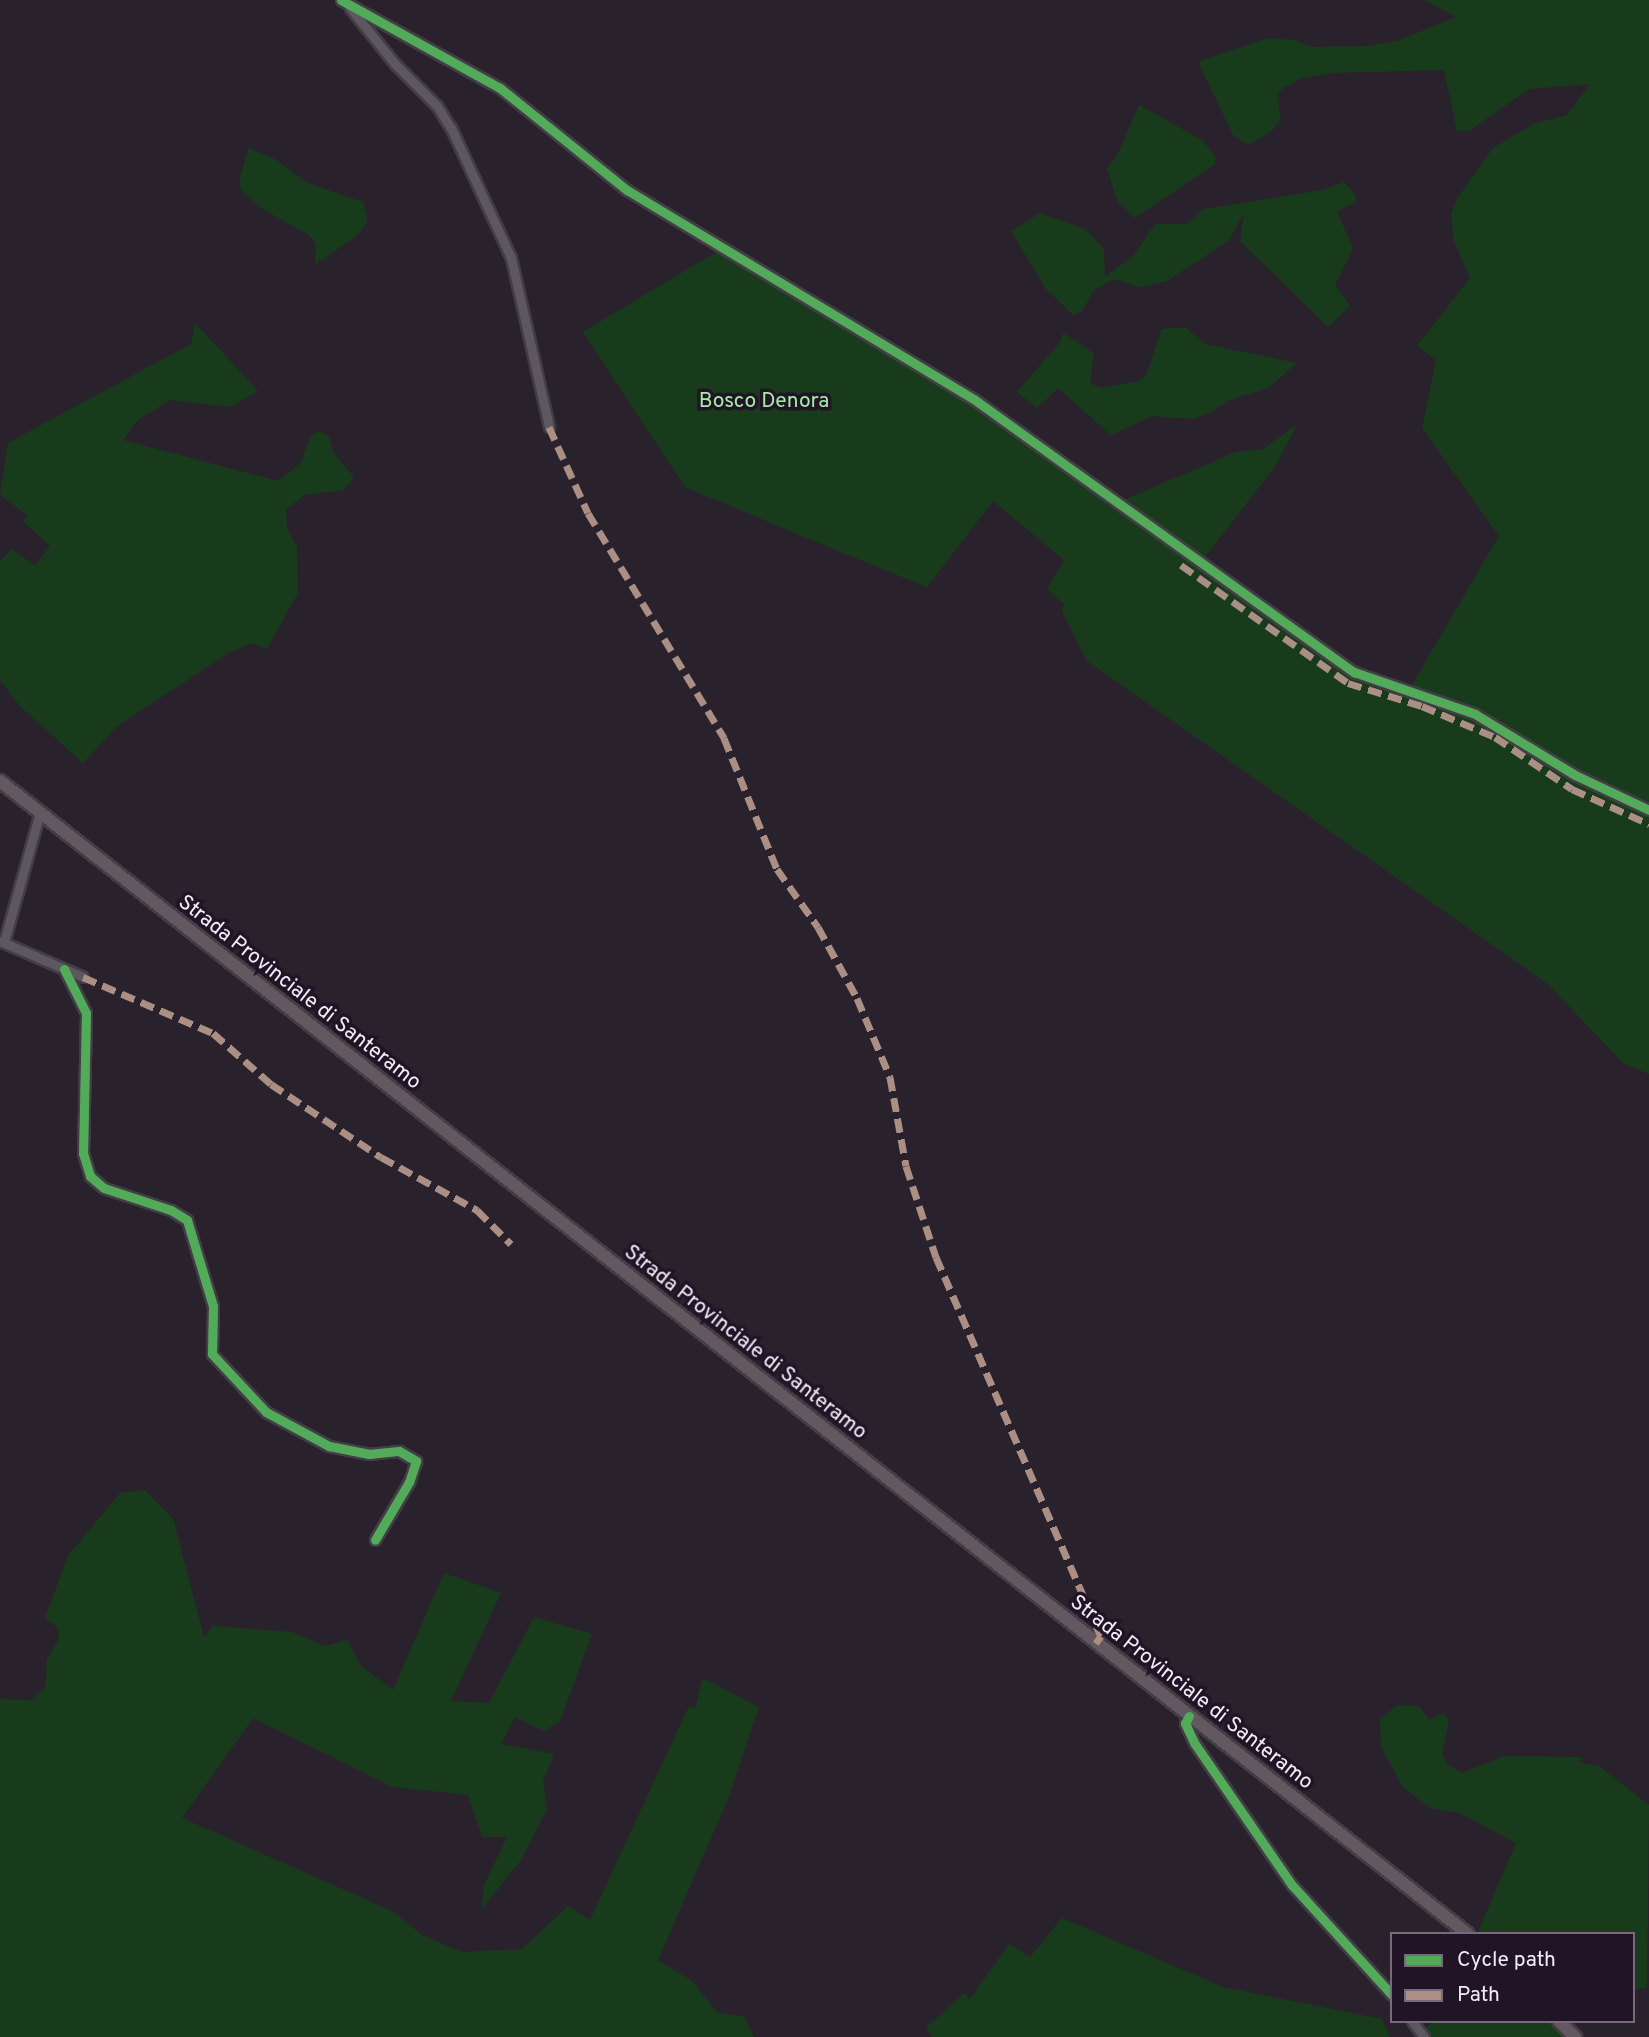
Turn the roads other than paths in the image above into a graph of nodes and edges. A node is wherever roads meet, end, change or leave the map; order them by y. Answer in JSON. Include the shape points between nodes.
{"nodes":[{"id":1,"x":344,"y":3,"type":"edge"},
{"id":2,"x":549,"y":427,"type":"dead end"},
{"id":3,"x":0,"y":781,"type":"edge"},
{"id":4,"x":1649,"y":810,"type":"edge"},
{"id":5,"x":40,"y":813,"type":"junction"},
{"id":6,"x":2,"y":941,"type":"edge"},
{"id":7,"x":65,"y":969,"type":"junction"},
{"id":8,"x":83,"y":977,"type":"dead end"},
{"id":9,"x":375,"y":1540,"type":"dead end"},
{"id":10,"x":1189,"y":1716,"type":"junction"},
{"id":11,"x":1465,"y":1932,"type":"edge"},
{"id":12,"x":1390,"y":1993,"type":"edge"},
{"id":13,"x":1561,"y":2023,"type":"edge"},
{"id":14,"x":1575,"y":2037,"type":"edge"}],
"edges":[{"from":1,"to":2,"type":"street","via":[[437,106],[451,128],[511,258]]},
{"from":1,"to":4,"type":"street","via":[[500,88],[637,197],[966,394],[1354,672],[1475,715],[1575,775]]},
{"from":3,"to":5,"type":"main road","name":"Strada Provinciale di Santeramo"},
{"from":5,"to":6,"type":"street"},
{"from":5,"to":10,"type":"main road","name":"Strada Provinciale di Santeramo"},
{"from":6,"to":7,"type":"street"},
{"from":7,"to":8,"type":"street"},
{"from":7,"to":9,"type":"street","via":[[86,1013],[83,1153],[90,1176],[104,1188],[171,1210],[187,1220],[213,1306],[212,1354],[266,1412],[304,1435],[353,1453],[410,1454],[416,1461]]},
{"from":10,"to":11,"type":"main road","name":"Strada Provinciale di Santeramo"},
{"from":10,"to":12,"type":"street","via":[[1185,1723],[1195,1744],[1292,1885]]},
{"from":13,"to":14,"type":"main road"}]}
